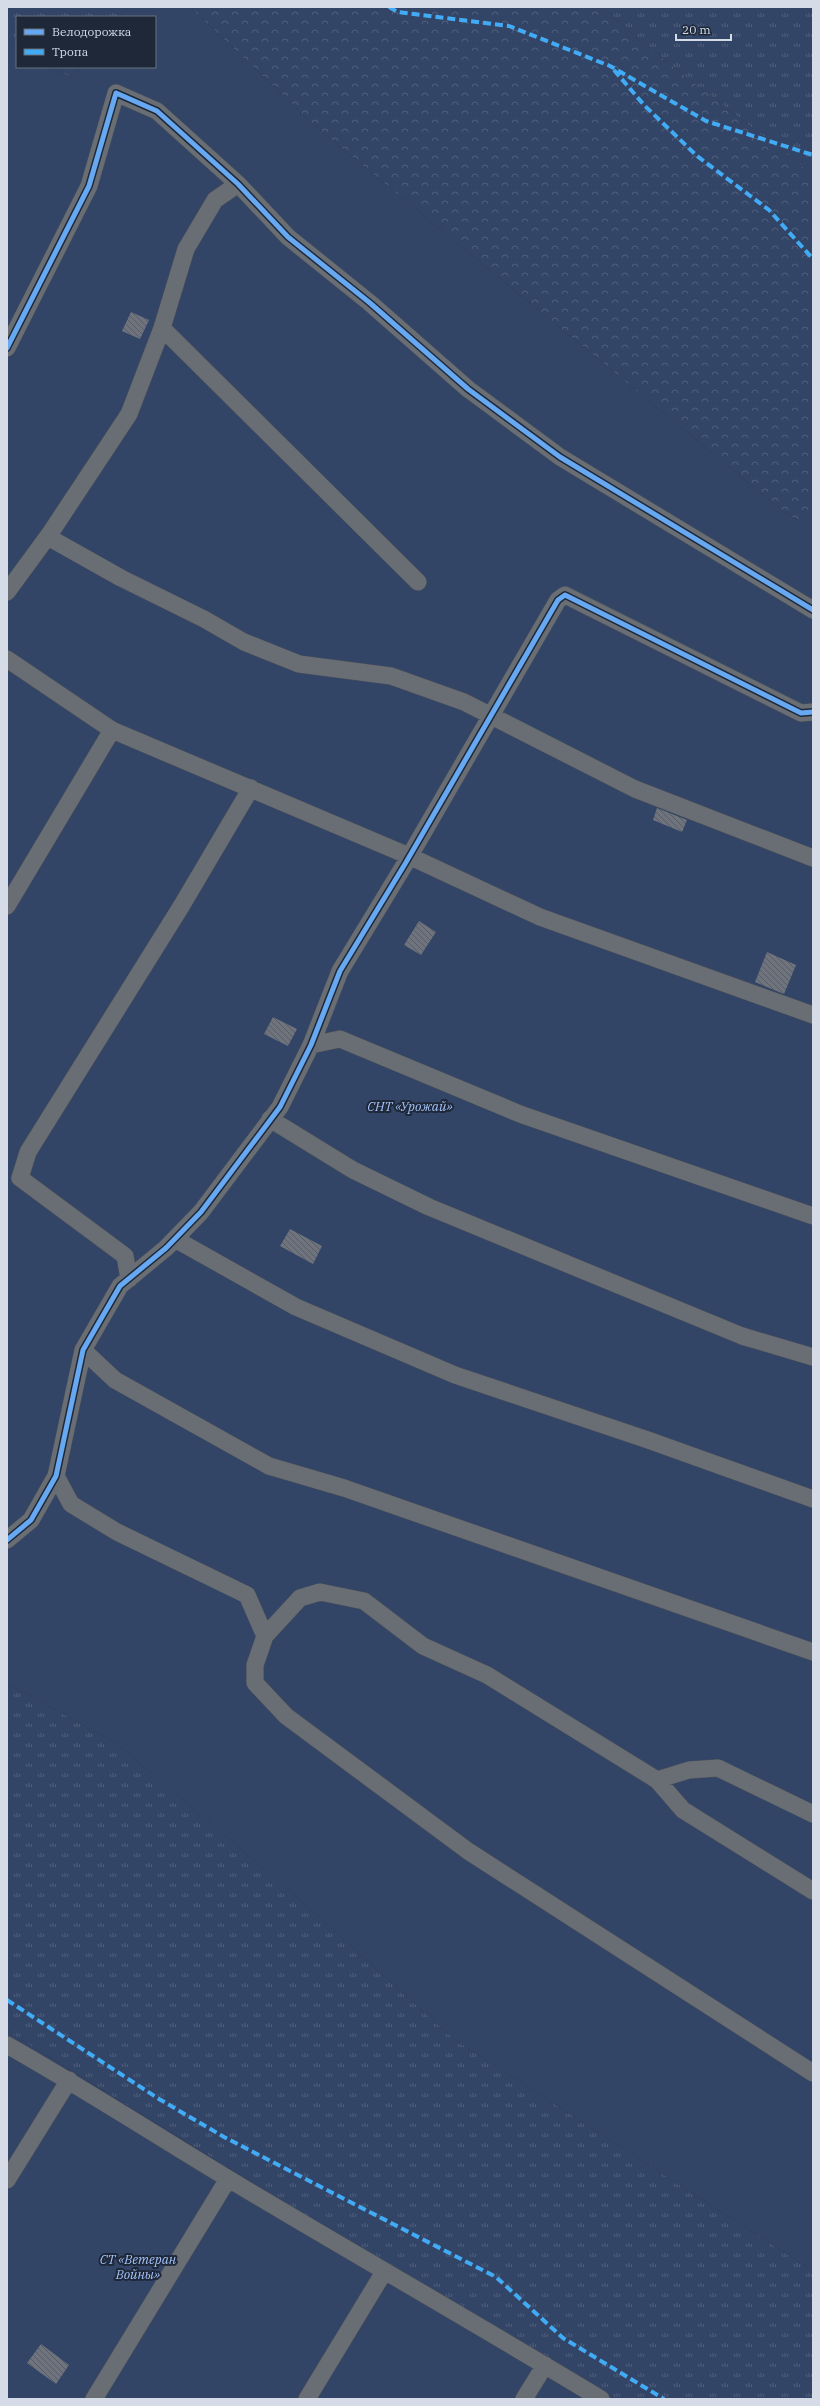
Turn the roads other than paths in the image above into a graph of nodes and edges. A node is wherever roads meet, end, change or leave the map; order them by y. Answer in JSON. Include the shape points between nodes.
{"nodes":[{"id":1,"x":238,"y":184,"type":"junction"},
{"id":2,"x":162,"y":328,"type":"junction"},
{"id":3,"x":7,"y":348,"type":"edge"},
{"id":4,"x":48,"y":537,"type":"junction"},
{"id":5,"x":418,"y":582,"type":"dead end"},
{"id":6,"x":7,"y":592,"type":"edge"},
{"id":7,"x":813,"y":610,"type":"edge"},
{"id":8,"x":7,"y":659,"type":"edge"},
{"id":9,"x":813,"y":712,"type":"edge"},
{"id":10,"x":489,"y":716,"type":"junction"},
{"id":11,"x":112,"y":730,"type":"junction"},
{"id":12,"x":251,"y":788,"type":"junction"},
{"id":13,"x":409,"y":856,"type":"junction"},
{"id":14,"x":813,"y":858,"type":"edge"},
{"id":15,"x":7,"y":906,"type":"edge"},
{"id":16,"x":813,"y":1015,"type":"edge"},
{"id":17,"x":311,"y":1045,"type":"junction"},
{"id":18,"x":270,"y":1120,"type":"junction"},
{"id":19,"x":813,"y":1216,"type":"edge"},
{"id":20,"x":175,"y":1239,"type":"junction"},
{"id":21,"x":129,"y":1279,"type":"junction"},
{"id":22,"x":83,"y":1350,"type":"junction"},
{"id":23,"x":813,"y":1357,"type":"edge"},
{"id":24,"x":56,"y":1476,"type":"junction"},
{"id":25,"x":813,"y":1499,"type":"edge"},
{"id":26,"x":7,"y":1540,"type":"edge"},
{"id":27,"x":265,"y":1636,"type":"junction"},
{"id":28,"x":813,"y":1652,"type":"edge"},
{"id":29,"x":657,"y":1780,"type":"junction"},
{"id":30,"x":813,"y":1814,"type":"edge"},
{"id":31,"x":813,"y":1891,"type":"edge"},
{"id":32,"x":7,"y":2045,"type":"edge"},
{"id":33,"x":813,"y":2073,"type":"edge"},
{"id":34,"x":69,"y":2080,"type":"junction"},
{"id":35,"x":228,"y":2179,"type":"junction"},
{"id":36,"x":7,"y":2180,"type":"edge"},
{"id":37,"x":384,"y":2272,"type":"junction"},
{"id":38,"x":545,"y":2365,"type":"junction"},
{"id":39,"x":94,"y":2399,"type":"edge"},
{"id":40,"x":307,"y":2399,"type":"edge"},
{"id":41,"x":524,"y":2399,"type":"edge"},
{"id":42,"x":601,"y":2399,"type":"edge"}],
"edges":[{"from":1,"to":2,"type":"street","via":[[215,200],[186,249]]},
{"from":1,"to":3,"type":"street","via":[[157,111],[116,93],[89,186]]},
{"from":1,"to":7,"type":"street","via":[[288,237],[370,303],[468,389],[560,457]]},
{"from":2,"to":4,"type":"street","via":[[129,414]]},
{"from":2,"to":5,"type":"street"},
{"from":4,"to":6,"type":"street"},
{"from":4,"to":10,"type":"street","via":[[244,642],[299,664],[391,676],[464,702]]},
{"from":8,"to":11,"type":"street"},
{"from":9,"to":10,"type":"street","via":[[801,713],[565,595],[558,600]]},
{"from":10,"to":13,"type":"street"},
{"from":10,"to":14,"type":"street","via":[[635,789]]},
{"from":11,"to":12,"type":"street"},
{"from":11,"to":15,"type":"street"},
{"from":12,"to":13,"type":"street"},
{"from":12,"to":21,"type":"street","via":[[182,905],[28,1152],[20,1178],[124,1256]]},
{"from":13,"to":16,"type":"street","via":[[540,917]]},
{"from":13,"to":17,"type":"street","via":[[340,971]]},
{"from":17,"to":18,"type":"street","via":[[280,1107]]},
{"from":17,"to":19,"type":"street","via":[[340,1039],[520,1114]]},
{"from":18,"to":20,"type":"street","via":[[202,1212]]},
{"from":18,"to":23,"type":"street","via":[[353,1170],[429,1207],[742,1336]]},
{"from":20,"to":21,"type":"street"},
{"from":20,"to":25,"type":"street","via":[[296,1307],[455,1375]]},
{"from":21,"to":22,"type":"street","via":[[120,1286]]},
{"from":22,"to":24,"type":"street"},
{"from":22,"to":28,"type":"street","via":[[115,1380],[269,1466],[344,1488]]},
{"from":24,"to":26,"type":"street","via":[[31,1520]]},
{"from":24,"to":27,"type":"street","via":[[71,1504],[117,1532],[247,1595]]},
{"from":27,"to":29,"type":"street","via":[[300,1598],[320,1592],[364,1601],[423,1646],[487,1675]]},
{"from":27,"to":33,"type":"street","via":[[255,1665],[255,1683],[286,1716],[468,1851]]},
{"from":29,"to":30,"type":"street","via":[[688,1770],[718,1768]]},
{"from":29,"to":31,"type":"street","via":[[683,1810]]},
{"from":32,"to":34,"type":"street"},
{"from":34,"to":35,"type":"street"},
{"from":34,"to":36,"type":"street"},
{"from":35,"to":37,"type":"street"},
{"from":35,"to":39,"type":"street"},
{"from":37,"to":38,"type":"street"},
{"from":37,"to":40,"type":"street"},
{"from":38,"to":41,"type":"street"},
{"from":38,"to":42,"type":"street"}]}
